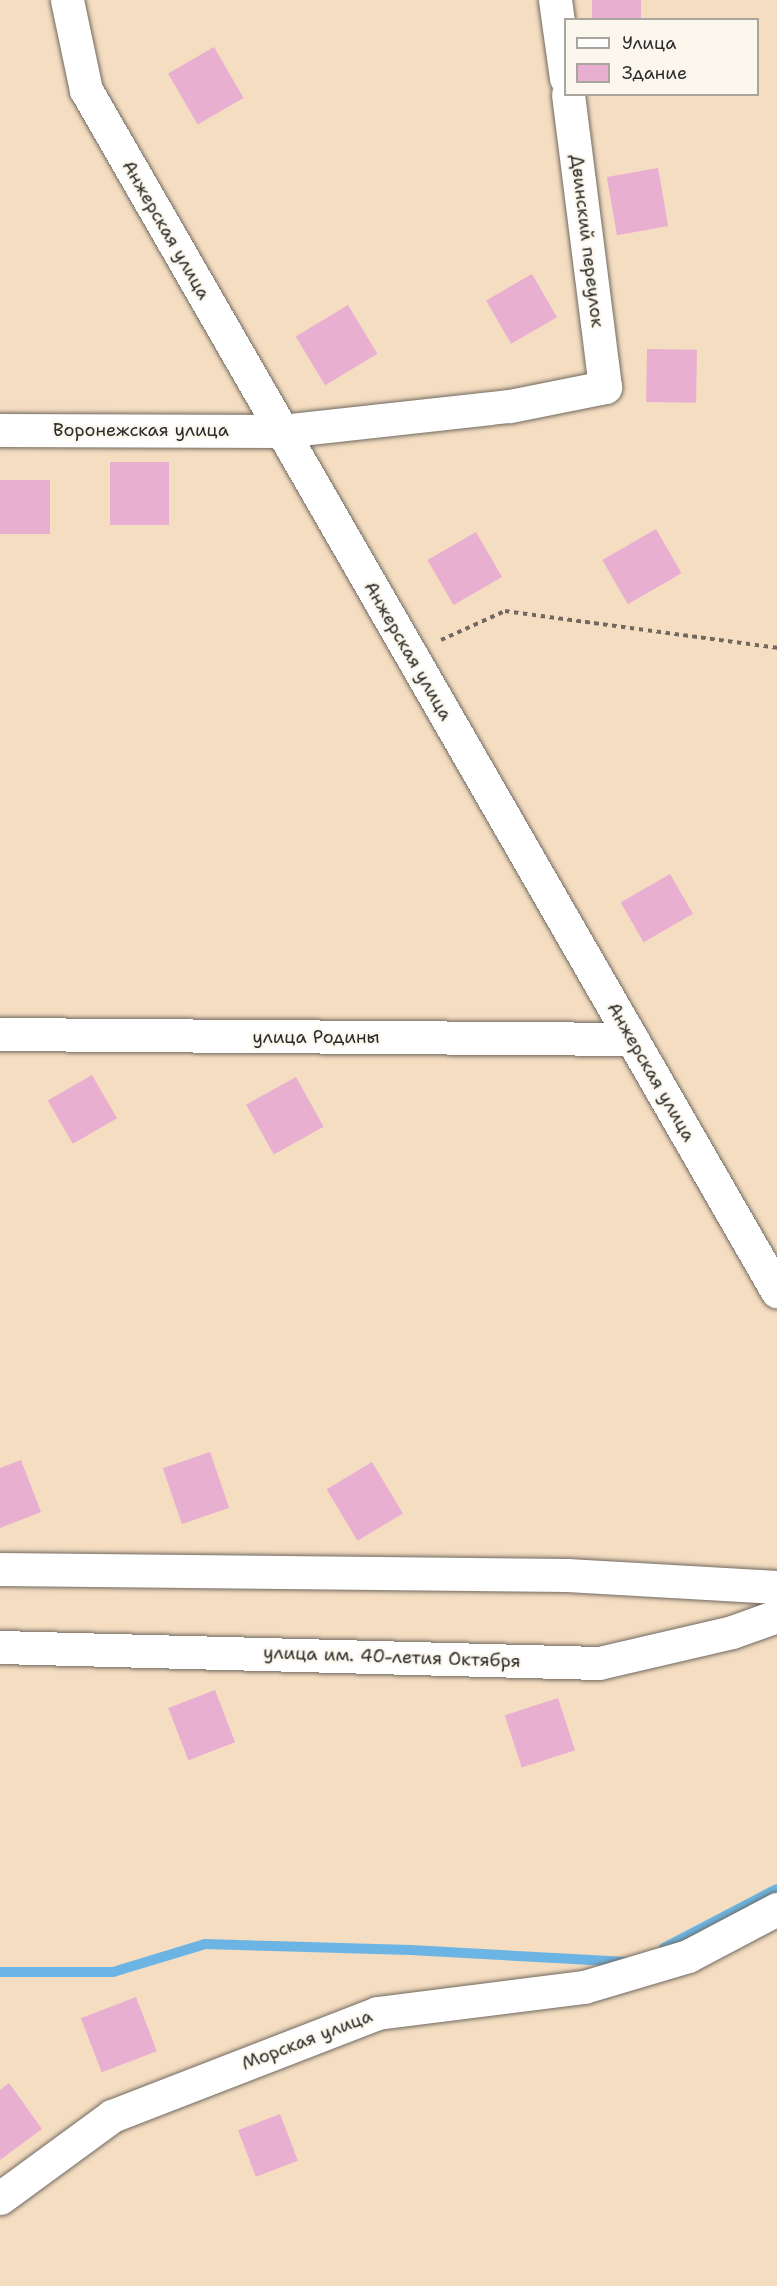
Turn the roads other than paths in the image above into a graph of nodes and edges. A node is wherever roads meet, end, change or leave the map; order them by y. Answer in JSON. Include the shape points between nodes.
{"nodes":[{"id":1,"x":67,"y":0,"type":"edge"},
{"id":2,"x":555,"y":0,"type":"edge"},
{"id":3,"x":564,"y":64,"type":"edge"},
{"id":4,"x":568,"y":96,"type":"edge"},
{"id":5,"x":605,"y":387,"type":"joint"},
{"id":6,"x":0,"y":430,"type":"edge"},
{"id":7,"x":282,"y":431,"type":"junction"},
{"id":8,"x":0,"y":1034,"type":"edge"},
{"id":9,"x":632,"y":1039,"type":"junction"},
{"id":10,"x":777,"y":1291,"type":"edge"},
{"id":11,"x":0,"y":1569,"type":"edge"},
{"id":12,"x":777,"y":1587,"type":"edge"},
{"id":13,"x":777,"y":1616,"type":"edge"},
{"id":14,"x":0,"y":1647,"type":"edge"},
{"id":15,"x":777,"y":1909,"type":"edge"},
{"id":16,"x":0,"y":2198,"type":"edge"}],
"edges":[{"from":1,"to":7,"type":"street","name":"Анжерская улица","via":[[86,90]]},
{"from":2,"to":3,"type":"street"},
{"from":4,"to":5,"type":"street","name":"Двинский переулок"},
{"from":5,"to":7,"type":"street","name":"Воронежская улица","via":[[510,406]]},
{"from":6,"to":7,"type":"street","name":"Воронежская улица"},
{"from":7,"to":9,"type":"street","name":"Анжерская улица"},
{"from":8,"to":9,"type":"street","name":"улица Родины"},
{"from":9,"to":10,"type":"street","name":"Анжерская улица"},
{"from":11,"to":12,"type":"street","via":[[567,1575]]},
{"from":13,"to":14,"type":"street","name":"улица им. 40-летия Октября","via":[[732,1632],[599,1663]]},
{"from":15,"to":16,"type":"street","name":"Морская улица","via":[[688,1956],[584,1987],[376,2013],[112,2115]]}]}
